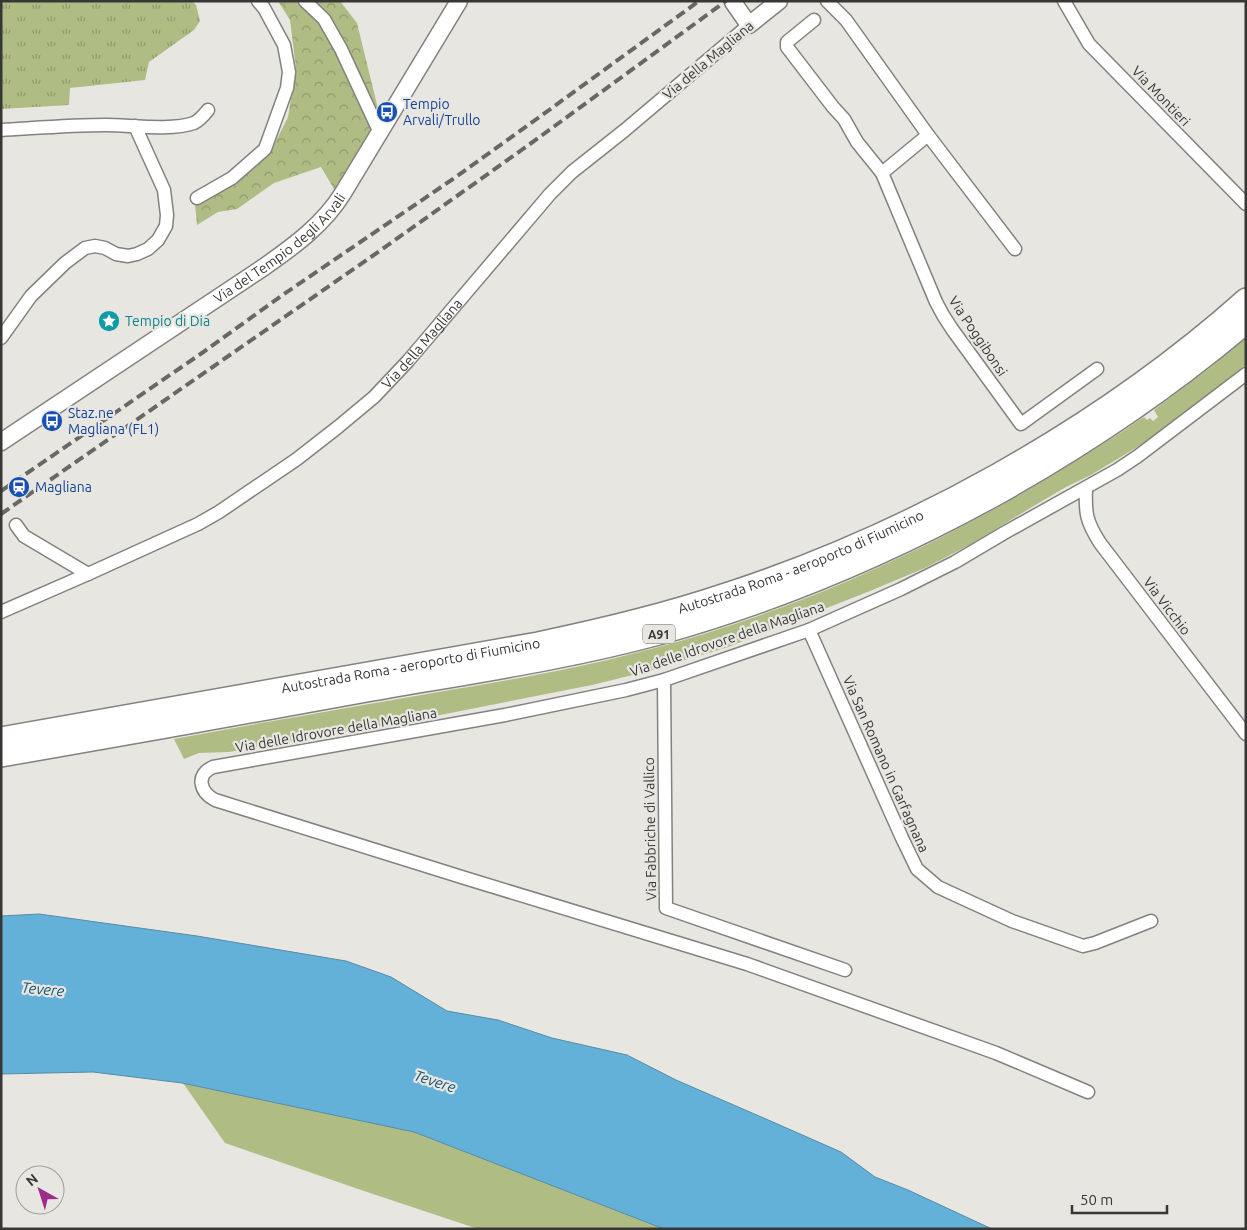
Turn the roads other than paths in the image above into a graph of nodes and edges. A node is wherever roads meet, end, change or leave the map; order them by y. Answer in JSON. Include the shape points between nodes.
{"nodes":[{"id":1,"x":258,"y":1,"type":"edge"},
{"id":2,"x":305,"y":1,"type":"edge"},
{"id":3,"x":459,"y":1,"type":"edge"},
{"id":4,"x":779,"y":1,"type":"edge"},
{"id":5,"x":827,"y":1,"type":"edge"},
{"id":6,"x":1064,"y":1,"type":"edge"},
{"id":7,"x":733,"y":2,"type":"dead end"},
{"id":8,"x":761,"y":6,"type":"edge"},
{"id":9,"x":814,"y":20,"type":"dead end"},
{"id":10,"x":749,"y":25,"type":"junction"},
{"id":11,"x":208,"y":110,"type":"dead end"},
{"id":12,"x":135,"y":126,"type":"junction"},
{"id":13,"x":1,"y":130,"type":"edge"},
{"id":14,"x":380,"y":133,"type":"junction"},
{"id":15,"x":928,"y":135,"type":"junction"},
{"id":16,"x":882,"y":173,"type":"junction"},
{"id":17,"x":197,"y":198,"type":"dead end"},
{"id":18,"x":1246,"y":204,"type":"edge"},
{"id":19,"x":1015,"y":250,"type":"dead end"},
{"id":20,"x":1246,"y":299,"type":"edge"},
{"id":21,"x":1246,"y":323,"type":"edge"},
{"id":22,"x":1,"y":338,"type":"edge"},
{"id":23,"x":1097,"y":370,"type":"dead end"},
{"id":24,"x":1246,"y":374,"type":"edge"},
{"id":25,"x":1,"y":442,"type":"edge"},
{"id":26,"x":1086,"y":488,"type":"junction"},
{"id":27,"x":16,"y":524,"type":"dead end"},
{"id":28,"x":88,"y":574,"type":"junction"},
{"id":29,"x":1,"y":612,"type":"edge"},
{"id":30,"x":810,"y":630,"type":"junction"},
{"id":31,"x":664,"y":680,"type":"junction"},
{"id":32,"x":1246,"y":734,"type":"edge"},
{"id":33,"x":1,"y":738,"type":"edge"},
{"id":34,"x":1,"y":756,"type":"edge"},
{"id":35,"x":1151,"y":921,"type":"dead end"},
{"id":36,"x":845,"y":970,"type":"dead end"},
{"id":37,"x":1088,"y":1092,"type":"dead end"}],
"edges":[{"from":1,"to":17,"type":"street","via":[[284,45],[289,72],[287,88],[265,149],[232,178]]},
{"from":2,"to":14,"type":"street","via":[[324,19]]},
{"from":3,"to":14,"type":"main road","name":"Via del Tempio degli Arvali"},
{"from":4,"to":8,"type":"main road","name":"Via della Magliana"},
{"from":5,"to":15,"type":"street","via":[[846,20]]},
{"from":6,"to":18,"type":"street","name":"Via Montieri","via":[[1089,44]]},
{"from":7,"to":10,"type":"main road"},
{"from":8,"to":10,"type":"main road","name":"Via della Magliana"},
{"from":9,"to":16,"type":"street","via":[[787,42],[787,47]]},
{"from":10,"to":28,"type":"street","name":"Via della Magliana","via":[[572,172],[408,361],[350,417],[297,459],[220,512]]},
{"from":11,"to":12,"type":"street","via":[[199,120],[188,124]]},
{"from":12,"to":13,"type":"street"},
{"from":12,"to":22,"type":"street","via":[[164,190],[166,226],[158,240],[128,256],[105,248],[85,248],[31,296]]},
{"from":14,"to":25,"type":"main road","name":"Via del Tempio degli Arvali","via":[[333,209],[288,250]]},
{"from":15,"to":16,"type":"street"},
{"from":15,"to":19,"type":"street"},
{"from":16,"to":23,"type":"street","name":"Via Poggibonsi","via":[[943,315],[1021,424]]},
{"from":20,"to":33,"type":"highway","name":"Autostrada Roma - aeroporto di Fiumicino","number":"A91","via":[[1160,368],[1028,456],[911,519],[834,554],[746,588],[601,630],[538,643]]},
{"from":21,"to":34,"type":"highway","name":"Autostrada Roma - aeroporto di Fiumicino","number":"A91","via":[[1170,384],[1041,469],[870,558],[747,606],[656,634],[564,656]]},
{"from":24,"to":26,"type":"street","name":"Via delle Idrovore della Magliana","via":[[1138,456]]},
{"from":26,"to":30,"type":"street","name":"Via delle Idrovore della Magliana","via":[[955,562]]},
{"from":26,"to":32,"type":"street","name":"Via Vicchio","via":[[1088,520],[1100,543]]},
{"from":27,"to":28,"type":"street","via":[[24,536]]},
{"from":28,"to":29,"type":"street","name":"Via della Magliana"},
{"from":30,"to":31,"type":"street","name":"Via delle Idrovore della Magliana"},
{"from":30,"to":35,"type":"street","name":"Via San Romano in Garfagnana","via":[[917,869],[938,887],[1012,921],[1083,946]]},
{"from":31,"to":36,"type":"street","name":"Via Fabbriche di Vallico","via":[[666,908]]},
{"from":31,"to":37,"type":"street","name":"Via delle Idrovore della Magliana","via":[[505,715],[213,767],[203,774],[202,784],[206,795],[215,800],[747,964],[996,1053]]}]}
